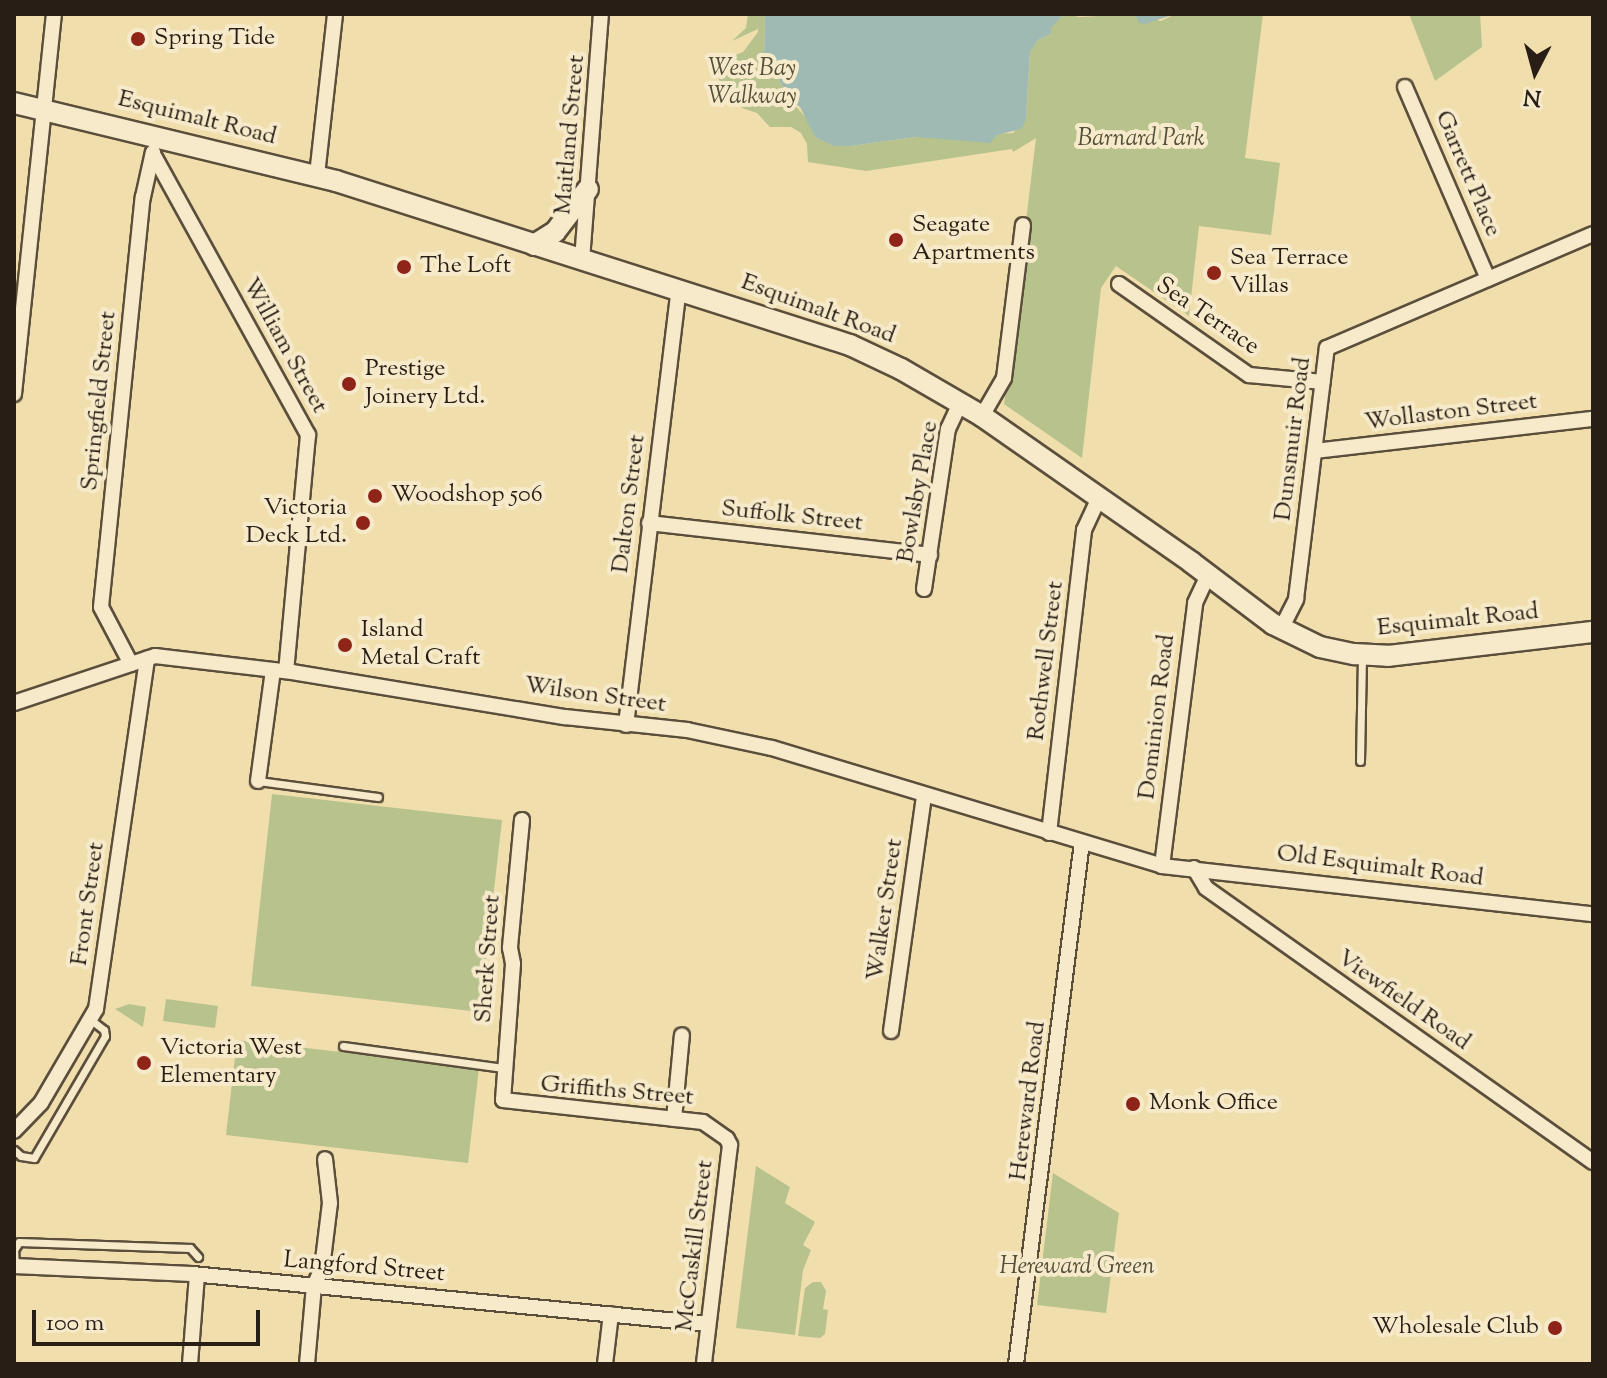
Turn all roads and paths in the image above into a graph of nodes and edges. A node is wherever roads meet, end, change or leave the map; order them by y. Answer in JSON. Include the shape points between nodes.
{"nodes":[{"id":1,"x":54,"y":14,"type":"edge"},
{"id":2,"x":335,"y":14,"type":"edge"},
{"id":3,"x":601,"y":14,"type":"edge"},
{"id":4,"x":1405,"y":87,"type":"dead end"},
{"id":5,"x":14,"y":103,"type":"edge"},
{"id":6,"x":42,"y":109,"type":"junction"},
{"id":7,"x":154,"y":145,"type":"junction"},
{"id":8,"x":317,"y":175,"type":"junction"},
{"id":9,"x":588,"y":189,"type":"junction"},
{"id":10,"x":1023,"y":225,"type":"dead end"},
{"id":11,"x":1593,"y":234,"type":"edge"},
{"id":12,"x":534,"y":245,"type":"junction"},
{"id":13,"x":582,"y":260,"type":"junction"},
{"id":14,"x":1488,"y":279,"type":"junction"},
{"id":15,"x":1119,"y":284,"type":"dead end"},
{"id":16,"x":679,"y":289,"type":"junction"},
{"id":17,"x":17,"y":322,"type":"edge"},
{"id":18,"x":1323,"y":382,"type":"junction"},
{"id":19,"x":14,"y":394,"type":"edge"},
{"id":20,"x":960,"y":403,"type":"junction"},
{"id":21,"x":982,"y":416,"type":"junction"},
{"id":22,"x":1593,"y":419,"type":"edge"},
{"id":23,"x":1315,"y":451,"type":"junction"},
{"id":24,"x":1099,"y":498,"type":"junction"},
{"id":25,"x":649,"y":523,"type":"junction"},
{"id":26,"x":930,"y":555,"type":"junction"},
{"id":27,"x":1208,"y":575,"type":"junction"},
{"id":28,"x":924,"y":589,"type":"dead end"},
{"id":29,"x":1281,"y":629,"type":"junction"},
{"id":30,"x":1593,"y":632,"type":"edge"},
{"id":31,"x":1362,"y":655,"type":"junction"},
{"id":32,"x":147,"y":659,"type":"junction"},
{"id":33,"x":131,"y":664,"type":"junction"},
{"id":34,"x":280,"y":670,"type":"junction"},
{"id":35,"x":14,"y":703,"type":"edge"},
{"id":36,"x":626,"y":725,"type":"junction"},
{"id":37,"x":1360,"y":761,"type":"dead end"},
{"id":38,"x":258,"y":781,"type":"joint"},
{"id":39,"x":924,"y":795,"type":"junction"},
{"id":40,"x":378,"y":797,"type":"dead end"},
{"id":41,"x":522,"y":820,"type":"dead end"},
{"id":42,"x":1049,"y":833,"type":"junction"},
{"id":43,"x":1082,"y":842,"type":"junction"},
{"id":44,"x":1162,"y":866,"type":"junction"},
{"id":45,"x":1194,"y":868,"type":"junction"},
{"id":46,"x":1593,"y":914,"type":"edge"},
{"id":47,"x":90,"y":1019,"type":"junction"},
{"id":48,"x":891,"y":1031,"type":"dead end"},
{"id":49,"x":682,"y":1035,"type":"dead end"},
{"id":50,"x":343,"y":1046,"type":"dead end"},
{"id":51,"x":504,"y":1068,"type":"junction"},
{"id":52,"x":503,"y":1100,"type":"joint"},
{"id":53,"x":674,"y":1119,"type":"junction"},
{"id":54,"x":14,"y":1131,"type":"edge"},
{"id":55,"x":723,"y":1135,"type":"joint"},
{"id":56,"x":14,"y":1150,"type":"edge"},
{"id":57,"x":325,"y":1159,"type":"dead end"},
{"id":58,"x":1593,"y":1162,"type":"edge"},
{"id":59,"x":198,"y":1257,"type":"dead end"},
{"id":60,"x":14,"y":1266,"type":"edge"},
{"id":61,"x":197,"y":1275,"type":"junction"},
{"id":62,"x":314,"y":1286,"type":"junction"},
{"id":63,"x":611,"y":1314,"type":"junction"},
{"id":64,"x":708,"y":1324,"type":"junction"},
{"id":65,"x":190,"y":1364,"type":"edge"},
{"id":66,"x":307,"y":1364,"type":"edge"},
{"id":67,"x":605,"y":1364,"type":"edge"},
{"id":68,"x":704,"y":1364,"type":"edge"},
{"id":69,"x":1016,"y":1364,"type":"edge"}],
"edges":[{"from":1,"to":6,"type":"street"},
{"from":2,"to":8,"type":"street"},
{"from":3,"to":9,"type":"street","name":"Maitland Street"},
{"from":4,"to":14,"type":"street","name":"Garrett Place"},
{"from":5,"to":6,"type":"main road","name":"Esquimalt Road"},
{"from":6,"to":7,"type":"main road","name":"Esquimalt Road"},
{"from":6,"to":17,"type":"street"},
{"from":7,"to":8,"type":"main road","name":"Esquimalt Road"},
{"from":7,"to":33,"type":"street","name":"Springfield Street","via":[[143,197],[101,607]]},
{"from":7,"to":34,"type":"street","name":"William Street","via":[[308,435]]},
{"from":8,"to":12,"type":"main road","name":"Esquimalt Road"},
{"from":9,"to":12,"type":"main road","via":[[557,230]]},
{"from":9,"to":13,"type":"street","name":"Maitland Street"},
{"from":10,"to":21,"type":"street","via":[[1004,378]]},
{"from":11,"to":14,"type":"street","name":"Dunsmuir Road"},
{"from":12,"to":13,"type":"main road","name":"Esquimalt Road"},
{"from":13,"to":16,"type":"main road","name":"Esquimalt Road"},
{"from":14,"to":18,"type":"street","name":"Dunsmuir Road","via":[[1327,348]]},
{"from":15,"to":18,"type":"street","name":"Sea Terrace","via":[[1249,375]]},
{"from":16,"to":20,"type":"main road","name":"Esquimalt Road","via":[[850,345]]},
{"from":16,"to":25,"type":"street","name":"Dalton Street"},
{"from":17,"to":19,"type":"street"},
{"from":18,"to":23,"type":"street","name":"Dunsmuir Road"},
{"from":20,"to":21,"type":"main road","name":"Esquimalt Road"},
{"from":20,"to":26,"type":"street","name":"Bowlsby Place","via":[[948,429]]},
{"from":21,"to":24,"type":"main road","name":"Esquimalt Road"},
{"from":22,"to":23,"type":"street","name":"Wollaston Street"},
{"from":23,"to":29,"type":"street","name":"Dunsmuir Road","via":[[1296,599]]},
{"from":24,"to":27,"type":"main road","name":"Esquimalt Road"},
{"from":24,"to":42,"type":"street","name":"Rothwell Street","via":[[1084,530]]},
{"from":25,"to":26,"type":"street","name":"Suffolk Street"},
{"from":25,"to":36,"type":"street","name":"Dalton Street"},
{"from":26,"to":28,"type":"street","name":"Bowlsby Place"},
{"from":27,"to":29,"type":"main road","name":"Esquimalt Road"},
{"from":27,"to":44,"type":"street","name":"Dominion Road","via":[[1195,603]]},
{"from":29,"to":31,"type":"main road","name":"Esquimalt Road","via":[[1320,647]]},
{"from":30,"to":31,"type":"main road","name":"Esquimalt Road","via":[[1406,655]]},
{"from":31,"to":37,"type":"lane"},
{"from":32,"to":33,"type":"street","name":"Wilson Street"},
{"from":32,"to":34,"type":"street","name":"Wilson Street"},
{"from":32,"to":47,"type":"street","name":"Front Street","via":[[96,1009]]},
{"from":33,"to":35,"type":"street","name":"Wilson Street"},
{"from":34,"to":36,"type":"street","name":"Wilson Street"},
{"from":34,"to":38,"type":"street","name":"William Street"},
{"from":36,"to":39,"type":"street","name":"Wilson Street","via":[[687,730],[772,748]]},
{"from":38,"to":40,"type":"lane"},
{"from":39,"to":42,"type":"street","name":"Wilson Street"},
{"from":39,"to":48,"type":"street","name":"Walker Street"},
{"from":41,"to":51,"type":"street","name":"Sherk Street"},
{"from":42,"to":43,"type":"street","name":"Wilson Street"},
{"from":43,"to":44,"type":"street","name":"Wilson Street"},
{"from":43,"to":69,"type":"street","name":"Hereward Road"},
{"from":44,"to":45,"type":"street","name":"Old Esquimalt Road"},
{"from":45,"to":46,"type":"street","name":"Old Esquimalt Road"},
{"from":45,"to":58,"type":"street","name":"Viewfield Road","via":[[1206,888]]},
{"from":47,"to":54,"type":"street","name":"Front Street","via":[[41,1103]]},
{"from":47,"to":56,"type":"lane","via":[[106,1033],[89,1064],[34,1158]]},
{"from":49,"to":53,"type":"street"},
{"from":50,"to":51,"type":"lane"},
{"from":51,"to":52,"type":"street","name":"Sherk Street"},
{"from":52,"to":53,"type":"street","name":"Griffiths Street"},
{"from":53,"to":55,"type":"street","name":"Griffiths Street","via":[[703,1122]]},
{"from":55,"to":64,"type":"street","name":"McCaskill Street","via":[[730,1145]]},
{"from":57,"to":62,"type":"street","via":[[330,1203]]},
{"from":59,"to":60,"type":"lane","via":[[190,1248],[19,1242]]},
{"from":60,"to":61,"type":"street","name":"Langford Street"},
{"from":61,"to":62,"type":"street","name":"Langford Street"},
{"from":61,"to":65,"type":"street"},
{"from":62,"to":63,"type":"street","name":"Langford Street"},
{"from":62,"to":66,"type":"street"},
{"from":63,"to":64,"type":"street","name":"Langford Street"},
{"from":63,"to":67,"type":"street"},
{"from":64,"to":68,"type":"street","name":"McCaskill Street"}]}
